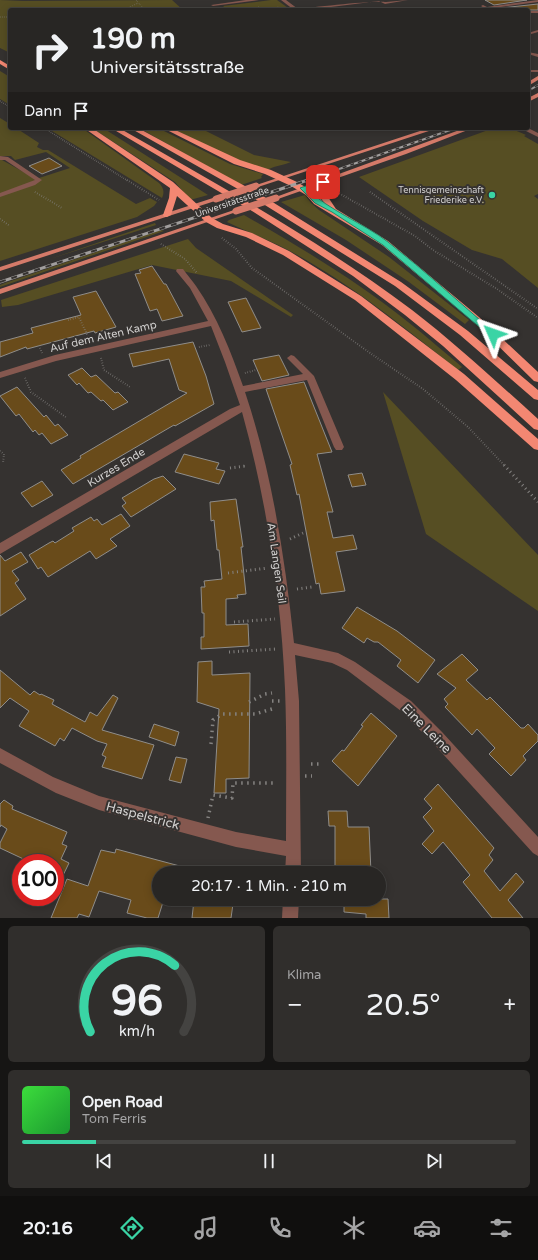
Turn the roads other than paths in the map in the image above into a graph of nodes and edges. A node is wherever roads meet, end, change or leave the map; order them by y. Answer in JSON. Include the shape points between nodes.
{"nodes":[{"id":1,"x":257,"y":0,"type":"edge"},
{"id":2,"x":283,"y":0,"type":"edge"},
{"id":3,"x":380,"y":0,"type":"edge"},
{"id":4,"x":406,"y":0,"type":"edge"},
{"id":5,"x":209,"y":1,"type":"dead end"},
{"id":6,"x":538,"y":1,"type":"edge"},
{"id":7,"x":213,"y":5,"type":"junction"},
{"id":8,"x":483,"y":6,"type":"dead end"},
{"id":9,"x":217,"y":8,"type":"edge"},
{"id":10,"x":294,"y":8,"type":"edge"},
{"id":11,"x":314,"y":8,"type":"edge"},
{"id":12,"x":530,"y":53,"type":"dead end"},
{"id":13,"x":538,"y":53,"type":"edge"},
{"id":14,"x":90,"y":130,"type":"edge"},
{"id":15,"x":118,"y":130,"type":"edge"},
{"id":16,"x":137,"y":130,"type":"edge"},
{"id":17,"x":170,"y":130,"type":"edge"},
{"id":18,"x":429,"y":130,"type":"edge"},
{"id":19,"x":465,"y":130,"type":"edge"},
{"id":20,"x":527,"y":130,"type":"edge"},
{"id":21,"x":538,"y":135,"type":"edge"},
{"id":22,"x":0,"y":158,"type":"edge"},
{"id":23,"x":281,"y":178,"type":"junction"},
{"id":24,"x":332,"y":179,"type":"junction"},
{"id":25,"x":174,"y":188,"type":"junction"},
{"id":26,"x":303,"y":188,"type":"junction"},
{"id":27,"x":0,"y":195,"type":"edge"},
{"id":28,"x":194,"y":207,"type":"junction"},
{"id":29,"x":334,"y":211,"type":"junction"},
{"id":30,"x":167,"y":215,"type":"junction"},
{"id":31,"x":209,"y":220,"type":"junction"},
{"id":32,"x":0,"y":269,"type":"edge"},
{"id":33,"x":180,"y":271,"type":"dead end"},
{"id":34,"x":0,"y":292,"type":"edge"},
{"id":35,"x":212,"y":323,"type":"junction"},
{"id":36,"x":291,"y":358,"type":"dead end"},
{"id":37,"x":0,"y":375,"type":"edge"},
{"id":38,"x":310,"y":376,"type":"junction"},
{"id":39,"x":538,"y":378,"type":"edge"},
{"id":40,"x":240,"y":390,"type":"junction"},
{"id":41,"x":538,"y":396,"type":"edge"},
{"id":42,"x":244,"y":407,"type":"junction"},
{"id":43,"x":538,"y":426,"type":"edge"},
{"id":44,"x":538,"y":446,"type":"edge"},
{"id":45,"x":339,"y":447,"type":"dead end"},
{"id":46,"x":0,"y":549,"type":"edge"},
{"id":47,"x":288,"y":648,"type":"junction"},
{"id":48,"x":0,"y":755,"type":"edge"},
{"id":49,"x":538,"y":848,"type":"edge"},
{"id":50,"x":294,"y":849,"type":"junction"},
{"id":51,"x":293,"y":866,"type":"edge"},
{"id":52,"x":291,"y":906,"type":"edge"},
{"id":53,"x":290,"y":918,"type":"edge"}],
"edges":[{"from":1,"to":7,"type":"street"},
{"from":2,"to":10,"type":"street"},
{"from":3,"to":4,"type":"street","via":[[385,3]]},
{"from":3,"to":11,"type":"street"},
{"from":5,"to":7,"type":"street"},
{"from":6,"to":8,"type":"street","via":[[486,8]]},
{"from":7,"to":9,"type":"street"},
{"from":12,"to":13,"type":"street"},
{"from":14,"to":25,"type":"highway"},
{"from":15,"to":43,"type":"highway","via":[[240,200],[336,260],[390,298],[435,334]]},
{"from":16,"to":41,"type":"highway","via":[[255,195],[391,280],[464,333]]},
{"from":17,"to":23,"type":"highway","via":[[237,162]]},
{"from":18,"to":23,"type":"main road","name":"Universitätsstraße"},
{"from":19,"to":24,"type":"main road","name":"Universitätsstraße"},
{"from":20,"to":21,"type":"street"},
{"from":22,"to":27,"type":"street","via":[[6,158],[38,178],[37,183]]},
{"from":23,"to":26,"type":"highway"},
{"from":23,"to":28,"type":"main road","name":"Universitätsstraße","bridge":true},
{"from":24,"to":26,"type":"main road","name":"Universitätsstraße"},
{"from":24,"to":29,"type":"highway","via":[[324,197]]},
{"from":25,"to":28,"type":"highway"},
{"from":25,"to":30,"type":"highway"},
{"from":26,"to":29,"type":"highway","via":[[317,202]]},
{"from":26,"to":31,"type":"main road","name":"Universitätsstraße","bridge":true},
{"from":28,"to":30,"type":"main road","name":"Universitätsstraße"},
{"from":28,"to":31,"type":"highway"},
{"from":29,"to":39,"type":"highway","via":[[385,243],[476,319]]},
{"from":30,"to":32,"type":"main road","name":"Universitätsstraße"},
{"from":31,"to":34,"type":"main road","name":"Universitätsstraße"},
{"from":31,"to":44,"type":"highway","via":[[286,253],[358,298],[460,377]]},
{"from":33,"to":35,"type":"street","name":"Am Langen Seil","via":[[195,290]]},
{"from":35,"to":37,"type":"street","name":"Auf dem Alten Kamp","via":[[96,348]]},
{"from":35,"to":40,"type":"street","name":"Am Langen Seil"},
{"from":36,"to":38,"type":"street"},
{"from":38,"to":40,"type":"street"},
{"from":38,"to":45,"type":"street"},
{"from":40,"to":42,"type":"street","name":"Am Langen Seil"},
{"from":42,"to":46,"type":"street","name":"Kurzes Ende","via":[[233,411]]},
{"from":42,"to":47,"type":"street","name":"Am Langen Seil","via":[[252,430],[268,501],[280,574]]},
{"from":47,"to":49,"type":"street","name":"Eine Leine","via":[[334,656],[406,706]]},
{"from":47,"to":50,"type":"street","name":"Am Langen Seil","via":[[292,701]]},
{"from":48,"to":50,"type":"street","name":"Haspelstrick","via":[[66,790],[120,810],[270,848]]},
{"from":50,"to":51,"type":"street","name":"Am Langen Seil"},
{"from":52,"to":53,"type":"street"}]}
